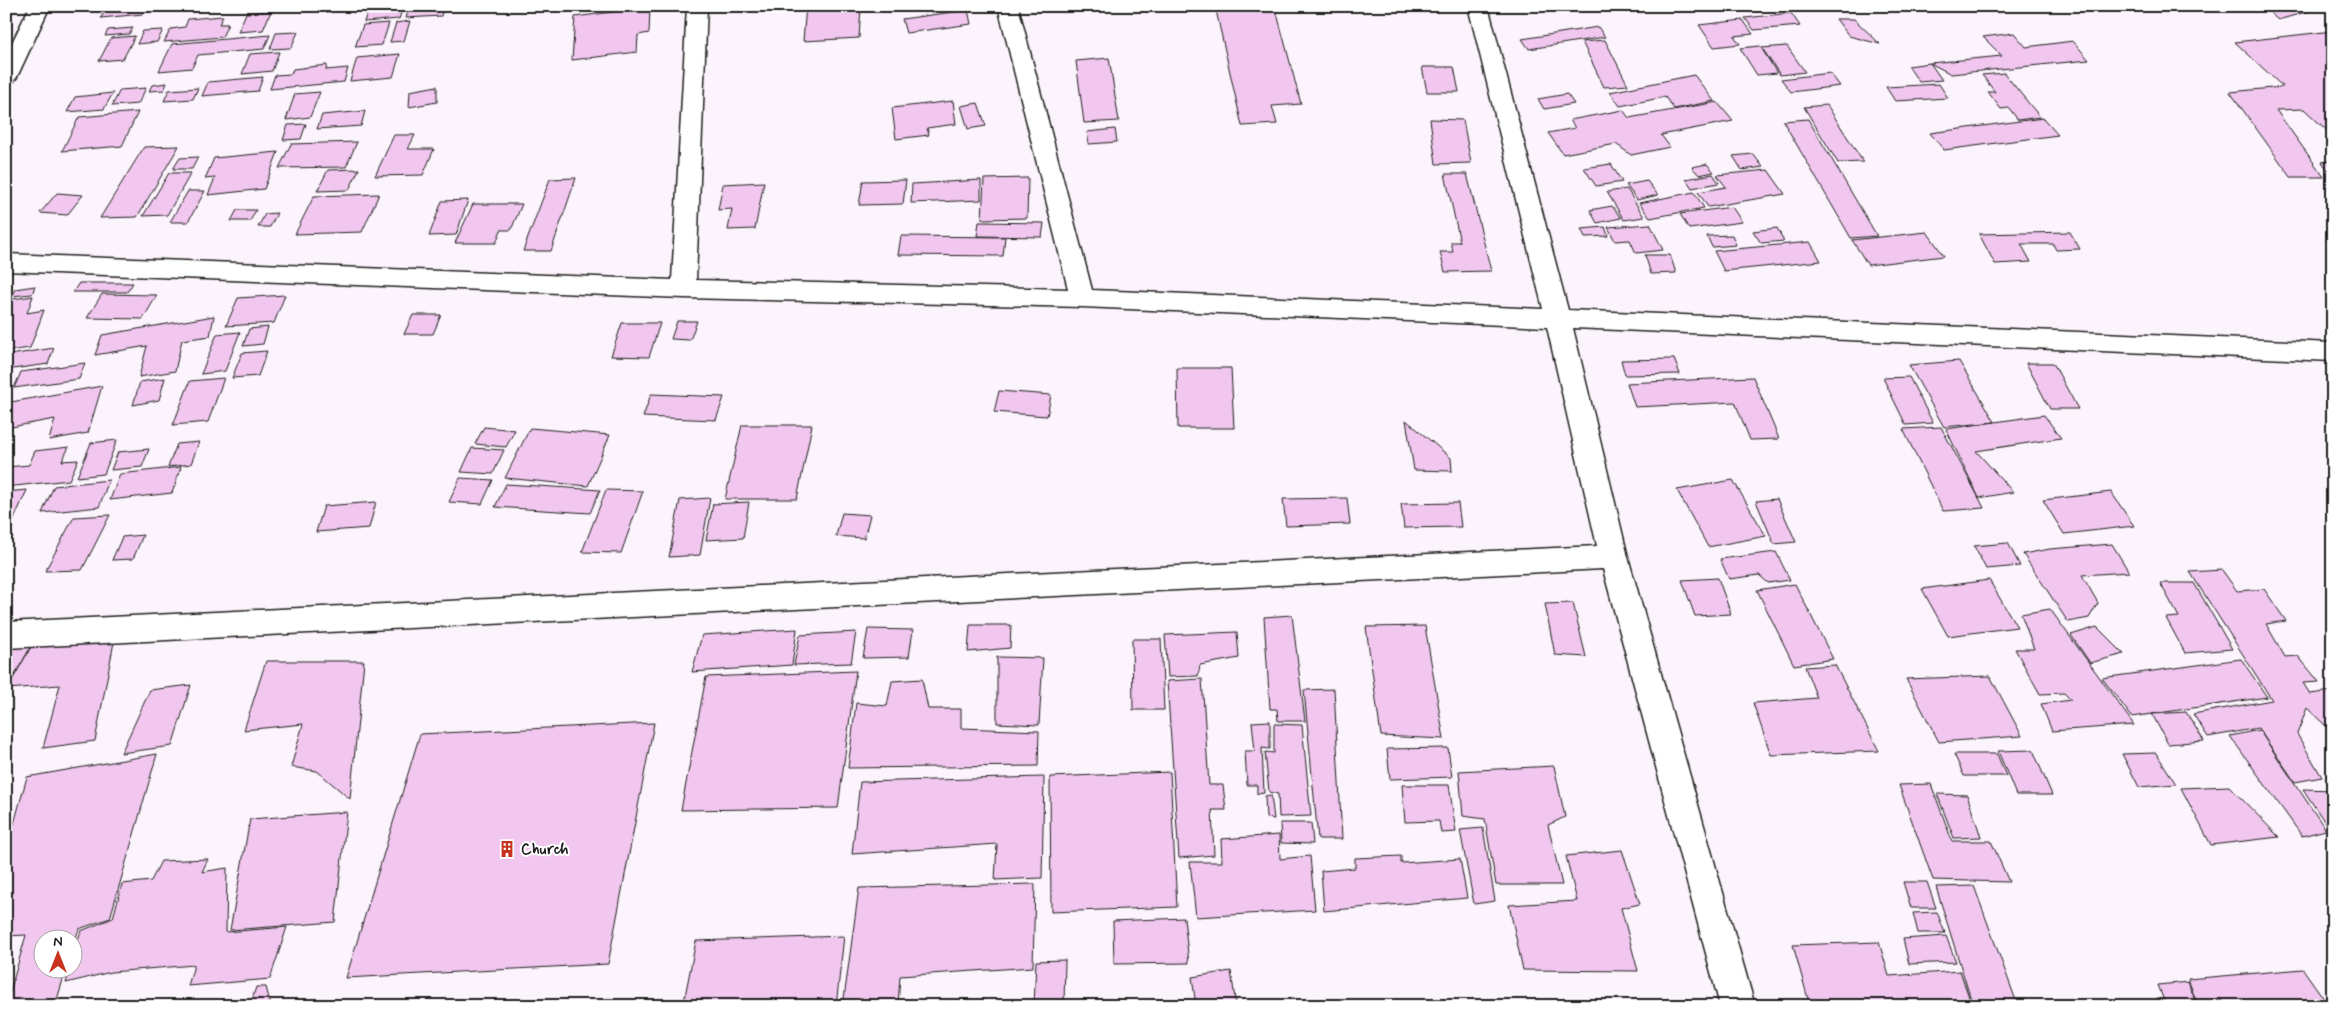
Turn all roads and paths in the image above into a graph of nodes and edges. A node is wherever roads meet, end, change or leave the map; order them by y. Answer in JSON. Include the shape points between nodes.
{"nodes":[{"id":1,"x":40,"y":6,"type":"edge"},
{"id":2,"x":697,"y":6,"type":"edge"},
{"id":3,"x":1008,"y":6,"type":"edge"},
{"id":4,"x":1478,"y":6,"type":"edge"},
{"id":5,"x":6,"y":77,"type":"edge"},
{"id":6,"x":6,"y":262,"type":"edge"},
{"id":7,"x":684,"y":289,"type":"junction"},
{"id":8,"x":1082,"y":298,"type":"junction"},
{"id":9,"x":1558,"y":319,"type":"junction"},
{"id":10,"x":2333,"y":352,"type":"edge"},
{"id":11,"x":1614,"y":556,"type":"junction"},
{"id":12,"x":6,"y":635,"type":"edge"},
{"id":13,"x":1738,"y":1006,"type":"edge"}],
"edges":[{"from":1,"to":5,"type":"street"},
{"from":2,"to":7,"type":"street"},
{"from":3,"to":8,"type":"street"},
{"from":4,"to":9,"type":"street"},
{"from":6,"to":7,"type":"street"},
{"from":7,"to":8,"type":"street"},
{"from":8,"to":9,"type":"street"},
{"from":9,"to":10,"type":"street"},
{"from":9,"to":11,"type":"street"},
{"from":11,"to":12,"type":"street"},
{"from":11,"to":13,"type":"street"}]}
